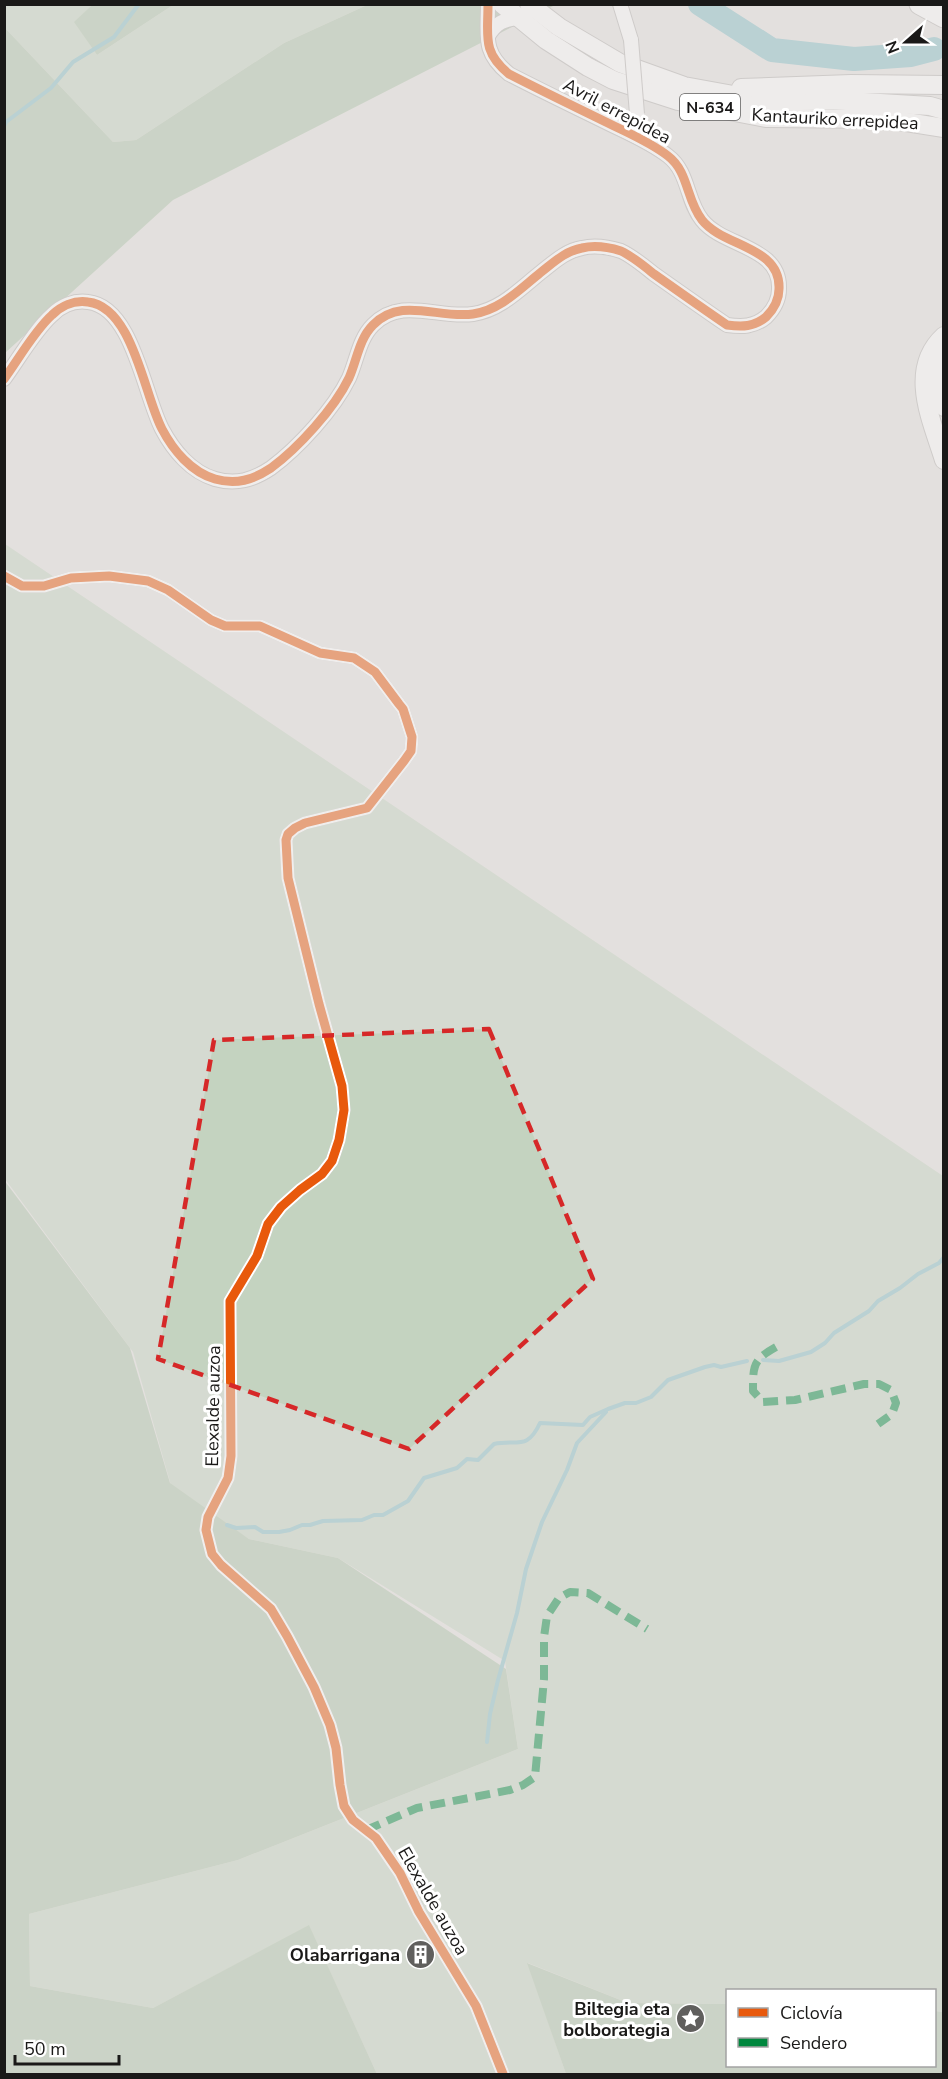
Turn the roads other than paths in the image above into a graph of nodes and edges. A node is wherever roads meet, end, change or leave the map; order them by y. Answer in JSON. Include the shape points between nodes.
{"nodes":[{"id":1,"x":488,"y":4,"type":"edge"},
{"id":2,"x":502,"y":4,"type":"edge"},
{"id":3,"x":620,"y":4,"type":"edge"},
{"id":4,"x":920,"y":4,"type":"edge"},
{"id":5,"x":524,"y":11,"type":"edge"},
{"id":6,"x":944,"y":17,"type":"edge"},
{"id":7,"x":488,"y":36,"type":"junction"},
{"id":8,"x":944,"y":85,"type":"edge"},
{"id":9,"x":684,"y":86,"type":"junction"},
{"id":10,"x":944,"y":110,"type":"edge"},
{"id":11,"x":944,"y":128,"type":"edge"},
{"id":12,"x":637,"y":138,"type":"junction"},
{"id":13,"x":944,"y":336,"type":"edge"},
{"id":14,"x":944,"y":358,"type":"edge"},
{"id":15,"x":4,"y":379,"type":"edge"},
{"id":16,"x":944,"y":407,"type":"edge"},
{"id":17,"x":944,"y":460,"type":"edge"},
{"id":18,"x":4,"y":576,"type":"edge"},
{"id":19,"x":503,"y":2074,"type":"edge"}],
"edges":[{"from":1,"to":7,"type":"street","name":"Avril errepidea"},
{"from":2,"to":5,"type":"highway","name":"Kantauriko errepidea","number":"N-634"},
{"from":3,"to":12,"type":"street","name":"Avril errepidea","bridge":true,"via":[[631,40]]},
{"from":4,"to":6,"type":"highway"},
{"from":5,"to":7,"type":"street","via":[[494,26]]},
{"from":5,"to":9,"type":"highway","name":"Kantauriko errepidea","number":"N-634","via":[[620,63]]},
{"from":5,"to":11,"type":"highway","name":"Kantauriko errepidea","number":"N-634","via":[[546,40],[588,67],[613,80],[678,101],[766,118],[886,119]]},
{"from":7,"to":12,"type":"street","name":"Avril errepidea","via":[[491,56],[509,75]]},
{"from":8,"to":9,"type":"highway","via":[[732,89]]},
{"from":9,"to":10,"type":"highway","name":"Kantauriko errepidea","number":"N-634","via":[[772,102],[830,100]]},
{"from":12,"to":15,"type":"street","name":"Avril errepidea","via":[[676,164],[702,221],[721,236],[763,256],[774,267],[779,282],[777,304],[763,319],[746,326],[727,325],[623,252],[598,246],[578,249],[553,263],[507,300],[484,311],[456,314],[402,309],[378,320],[366,333],[348,379],[331,406],[277,463],[250,479],[235,482],[208,477],[189,465],[172,446],[153,410],[125,333],[115,317],[99,304],[76,302],[54,313]]},
{"from":13,"to":17,"type":"highway","via":[[929,353],[924,392]]},
{"from":14,"to":16,"type":"highway","via":[[938,384]]},
{"from":18,"to":19,"type":"street","name":"Elexalde auzoa","via":[[22,586],[109,576],[148,581],[225,626],[260,626],[320,652],[354,658],[375,672],[403,709],[412,737],[411,750],[367,808],[305,823],[288,834],[286,840],[288,878],[342,1086],[344,1110],[332,1161],[268,1224],[257,1256],[230,1300],[231,1456],[228,1478],[208,1517],[206,1530],[212,1554],[270,1609],[287,1636],[330,1725],[344,1806],[353,1820],[376,1838],[400,1873],[476,2006]]}]}
